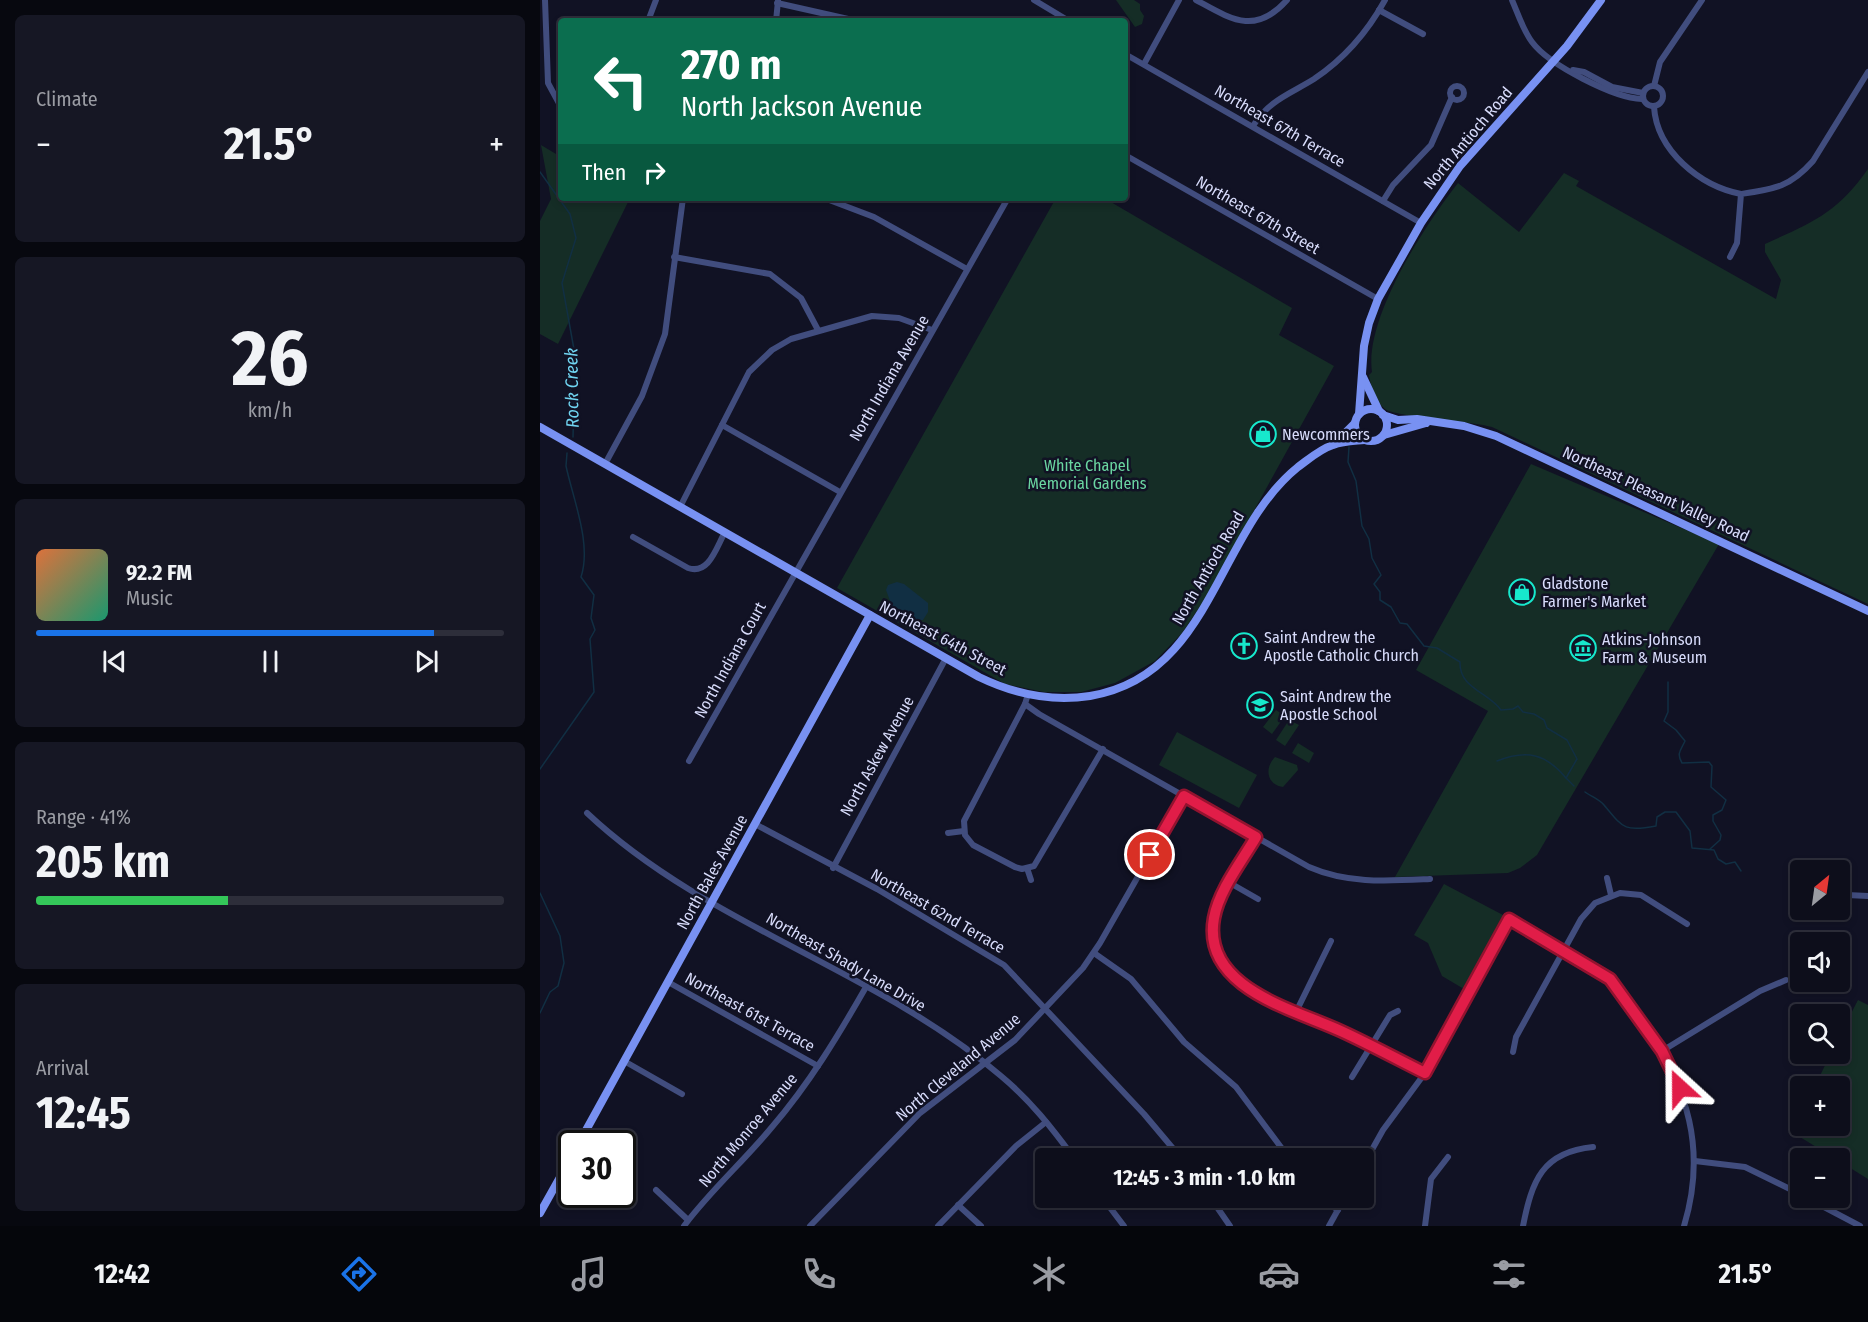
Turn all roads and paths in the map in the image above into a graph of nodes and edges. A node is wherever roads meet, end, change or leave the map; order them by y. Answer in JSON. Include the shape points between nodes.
{"nodes":[{"id":1,"x":545,"y":0,"type":"edge"},
{"id":2,"x":656,"y":0,"type":"edge"},
{"id":3,"x":1034,"y":0,"type":"edge"},
{"id":4,"x":1179,"y":0,"type":"edge"},
{"id":5,"x":1196,"y":0,"type":"edge"},
{"id":6,"x":1287,"y":0,"type":"edge"},
{"id":7,"x":1384,"y":0,"type":"edge"},
{"id":8,"x":1512,"y":0,"type":"edge"},
{"id":9,"x":1601,"y":0,"type":"edge"},
{"id":10,"x":1702,"y":0,"type":"edge"},
{"id":11,"x":778,"y":1,"type":"edge"},
{"id":12,"x":1379,"y":10,"type":"junction"},
{"id":13,"x":649,"y":18,"type":"edge"},
{"id":14,"x":776,"y":18,"type":"edge"},
{"id":15,"x":845,"y":18,"type":"edge"},
{"id":16,"x":1064,"y":18,"type":"edge"},
{"id":17,"x":1423,"y":34,"type":"dead end"},
{"id":18,"x":1128,"y":56,"type":"edge"},
{"id":19,"x":1553,"y":60,"type":"junction"},
{"id":20,"x":1144,"y":64,"type":"junction"},
{"id":21,"x":1868,"y":72,"type":"edge"},
{"id":22,"x":1654,"y":86,"type":"junction"},
{"id":23,"x":1643,"y":96,"type":"junction"},
{"id":24,"x":1452,"y":97,"type":"dead end"},
{"id":25,"x":558,"y":101,"type":"edge"},
{"id":26,"x":1654,"y":107,"type":"junction"},
{"id":27,"x":1253,"y":126,"type":"junction"},
{"id":28,"x":1128,"y":157,"type":"edge"},
{"id":29,"x":1741,"y":194,"type":"junction"},
{"id":30,"x":683,"y":201,"type":"edge"},
{"id":31,"x":832,"y":201,"type":"edge"},
{"id":32,"x":1006,"y":201,"type":"edge"},
{"id":33,"x":1383,"y":201,"type":"junction"},
{"id":34,"x":1421,"y":223,"type":"junction"},
{"id":35,"x":1730,"y":256,"type":"dead end"},
{"id":36,"x":674,"y":257,"type":"junction"},
{"id":37,"x":967,"y":269,"type":"junction"},
{"id":38,"x":1378,"y":299,"type":"junction"},
{"id":39,"x":818,"y":330,"type":"junction"},
{"id":40,"x":932,"y":330,"type":"junction"},
{"id":41,"x":1363,"y":377,"type":"junction"},
{"id":42,"x":1381,"y":413,"type":"junction"},
{"id":43,"x":1359,"y":414,"type":"junction"},
{"id":44,"x":1355,"y":423,"type":"junction"},
{"id":45,"x":1426,"y":423,"type":"junction"},
{"id":46,"x":722,"y":425,"type":"junction"},
{"id":47,"x":540,"y":427,"type":"edge"},
{"id":48,"x":1384,"y":435,"type":"junction"},
{"id":49,"x":1364,"y":440,"type":"junction"},
{"id":50,"x":1334,"y":444,"type":"junction"},
{"id":51,"x":605,"y":464,"type":"junction"},
{"id":52,"x":840,"y":492,"type":"junction"},
{"id":53,"x":680,"y":507,"type":"junction"},
{"id":54,"x":725,"y":532,"type":"junction"},
{"id":55,"x":633,"y":537,"type":"dead end"},
{"id":56,"x":794,"y":571,"type":"junction"},
{"id":57,"x":1868,"y":611,"type":"edge"},
{"id":58,"x":870,"y":615,"type":"junction"},
{"id":59,"x":946,"y":658,"type":"junction"},
{"id":60,"x":1028,"y":694,"type":"junction"},
{"id":61,"x":1025,"y":704,"type":"junction"},
{"id":62,"x":1103,"y":749,"type":"junction"},
{"id":63,"x":689,"y":761,"type":"dead end"},
{"id":64,"x":1184,"y":796,"type":"junction"},
{"id":65,"x":586,"y":813,"type":"dead end"},
{"id":66,"x":755,"y":824,"type":"junction"},
{"id":67,"x":964,"y":831,"type":"junction"},
{"id":68,"x":948,"y":833,"type":"dead end"},
{"id":69,"x":1256,"y":837,"type":"junction"},
{"id":70,"x":833,"y":868,"type":"junction"},
{"id":71,"x":1027,"y":868,"type":"junction"},
{"id":72,"x":1607,"y":878,"type":"dead end"},
{"id":73,"x":1430,"y":879,"type":"dead end"},
{"id":74,"x":1031,"y":880,"type":"dead end"},
{"id":75,"x":1230,"y":883,"type":"junction"},
{"id":76,"x":1611,"y":895,"type":"junction"},
{"id":77,"x":1850,"y":895,"type":"edge"},
{"id":78,"x":1868,"y":896,"type":"edge"},
{"id":79,"x":1258,"y":899,"type":"dead end"},
{"id":80,"x":712,"y":903,"type":"junction"},
{"id":81,"x":1687,"y":924,"type":"dead end"},
{"id":82,"x":1331,"y":941,"type":"dead end"},
{"id":83,"x":1563,"y":950,"type":"junction"},
{"id":84,"x":1095,"y":953,"type":"junction"},
{"id":85,"x":1786,"y":980,"type":"dead end"},
{"id":86,"x":668,"y":982,"type":"junction"},
{"id":87,"x":866,"y":987,"type":"junction"},
{"id":88,"x":1046,"y":1008,"type":"junction"},
{"id":89,"x":1398,"y":1011,"type":"dead end"},
{"id":90,"x":1295,"y":1014,"type":"junction"},
{"id":91,"x":1371,"y":1046,"type":"junction"},
{"id":92,"x":1662,"y":1051,"type":"junction"},
{"id":93,"x":1513,"y":1052,"type":"dead end"},
{"id":94,"x":624,"y":1061,"type":"junction"},
{"id":95,"x":985,"y":1062,"type":"junction"},
{"id":96,"x":818,"y":1066,"type":"junction"},
{"id":97,"x":1425,"y":1073,"type":"junction"},
{"id":98,"x":1352,"y":1077,"type":"dead end"},
{"id":99,"x":682,"y":1094,"type":"dead end"},
{"id":100,"x":1046,"y":1122,"type":"junction"},
{"id":101,"x":586,"y":1130,"type":"edge"},
{"id":102,"x":1593,"y":1147,"type":"dead end"},
{"id":103,"x":1066,"y":1148,"type":"edge"},
{"id":104,"x":1173,"y":1148,"type":"edge"},
{"id":105,"x":1282,"y":1148,"type":"edge"},
{"id":106,"x":1373,"y":1148,"type":"edge"},
{"id":107,"x":1448,"y":1157,"type":"dead end"},
{"id":108,"x":1695,"y":1161,"type":"junction"},
{"id":109,"x":558,"y":1181,"type":"edge"},
{"id":110,"x":1790,"y":1189,"type":"edge"},
{"id":111,"x":656,"y":1190,"type":"dead end"},
{"id":112,"x":958,"y":1205,"type":"junction"},
{"id":113,"x":1110,"y":1208,"type":"edge"},
{"id":114,"x":1218,"y":1208,"type":"edge"},
{"id":115,"x":1335,"y":1208,"type":"edge"},
{"id":116,"x":1829,"y":1208,"type":"edge"},
{"id":117,"x":1338,"y":1210,"type":"joint"},
{"id":118,"x":540,"y":1213,"type":"edge"},
{"id":119,"x":686,"y":1223,"type":"edge"},
{"id":120,"x":810,"y":1226,"type":"edge"},
{"id":121,"x":938,"y":1226,"type":"edge"},
{"id":122,"x":981,"y":1226,"type":"edge"},
{"id":123,"x":1124,"y":1226,"type":"edge"},
{"id":124,"x":1230,"y":1226,"type":"edge"},
{"id":125,"x":1329,"y":1226,"type":"edge"},
{"id":126,"x":1425,"y":1226,"type":"edge"},
{"id":127,"x":1523,"y":1226,"type":"edge"},
{"id":128,"x":1684,"y":1226,"type":"edge"},
{"id":129,"x":1860,"y":1226,"type":"edge"}],
"edges":[{"from":1,"to":25,"type":"street","via":[[548,83]]},
{"from":2,"to":13,"type":"street"},
{"from":3,"to":16,"type":"street"},
{"from":4,"to":20,"type":"street"},
{"from":5,"to":6,"type":"street","via":[[1242,22],[1266,17]]},
{"from":7,"to":12,"type":"street"},
{"from":8,"to":19,"type":"street","via":[[1532,41]]},
{"from":9,"to":19,"type":"street","name":"North Antioch Road"},
{"from":10,"to":22,"type":"street","via":[[1660,62]]},
{"from":11,"to":14,"type":"street"},
{"from":11,"to":15,"type":"street"},
{"from":12,"to":17,"type":"street"},
{"from":12,"to":27,"type":"street","via":[[1349,50],[1315,78],[1272,102]]},
{"from":18,"to":20,"type":"street","name":"Northeast 67th Terrace"},
{"from":19,"to":23,"type":"street","via":[[1621,96]]},
{"from":19,"to":34,"type":"street","name":"North Antioch Road","via":[[1460,166]]},
{"from":20,"to":27,"type":"street","name":"Northeast 67th Terrace"},
{"from":21,"to":29,"type":"street","via":[[1803,172],[1778,188]]},
{"from":22,"to":23,"type":"street","via":[[1647,88]]},
{"from":22,"to":26,"type":"street","via":[[1664,95]]},
{"from":23,"to":26,"type":"street","via":[[1647,105]]},
{"from":24,"to":33,"type":"street","via":[[1431,145]]},
{"from":26,"to":29,"type":"street","via":[[1658,125],[1678,158],[1701,179],[1719,189]]},
{"from":27,"to":33,"type":"street","name":"Northeast 67th Terrace"},
{"from":28,"to":38,"type":"street","name":"Northeast 67th Street"},
{"from":29,"to":35,"type":"street","via":[[1737,243]]},
{"from":30,"to":36,"type":"street"},
{"from":31,"to":37,"type":"street","via":[[874,217]]},
{"from":32,"to":37,"type":"street","name":"North Indiana Avenue"},
{"from":33,"to":34,"type":"street","name":"Northeast 67th Terrace"},
{"from":34,"to":38,"type":"street","name":"North Antioch Road"},
{"from":36,"to":39,"type":"street","via":[[770,274],[801,298]]},
{"from":36,"to":51,"type":"street","via":[[665,334],[642,396]]},
{"from":37,"to":40,"type":"street","name":"North Indiana Avenue"},
{"from":38,"to":41,"type":"street","name":"North Antioch Road","via":[[1364,346]]},
{"from":39,"to":40,"type":"street","via":[[872,316],[899,318]]},
{"from":39,"to":46,"type":"street","via":[[791,339],[763,357],[749,372]]},
{"from":40,"to":52,"type":"street","name":"North Indiana Avenue"},
{"from":41,"to":42,"type":"street","name":"North Antioch Road"},
{"from":41,"to":43,"type":"street","name":"North Antioch Road"},
{"from":42,"to":43,"type":"street","via":[[1368,409]]},
{"from":42,"to":45,"type":"street","name":"Northeast Pleasant Valley Road"},
{"from":42,"to":48,"type":"street","via":[[1387,425]]},
{"from":43,"to":44,"type":"street"},
{"from":44,"to":49,"type":"street"},
{"from":44,"to":50,"type":"street","name":"North Antioch Road"},
{"from":45,"to":48,"type":"street","name":"Northeast Pleasant Valley Road"},
{"from":45,"to":57,"type":"street","name":"Northeast Pleasant Valley Road","via":[[1464,426],[1496,436]]},
{"from":46,"to":52,"type":"street"},
{"from":46,"to":53,"type":"street"},
{"from":47,"to":51,"type":"street","name":"Northeast 64th Street"},
{"from":48,"to":49,"type":"street","via":[[1374,441]]},
{"from":49,"to":50,"type":"street","name":"North Antioch Road"},
{"from":50,"to":60,"type":"street","name":"North Antioch Road","via":[[1303,463],[1271,494],[1193,627],[1167,657],[1112,691],[1065,698]]},
{"from":51,"to":53,"type":"street","name":"Northeast 64th Street"},
{"from":52,"to":56,"type":"street","name":"North Indiana Avenue"},
{"from":53,"to":54,"type":"street","name":"Northeast 64th Street"},
{"from":54,"to":55,"type":"street","via":[[706,566],[697,570]]},
{"from":54,"to":56,"type":"street","name":"Northeast 64th Street"},
{"from":56,"to":58,"type":"street","name":"Northeast 64th Street"},
{"from":56,"to":63,"type":"street","name":"North Indiana Court"},
{"from":58,"to":59,"type":"street","name":"Northeast 64th Street"},
{"from":58,"to":66,"type":"street","name":"North Bales Avenue"},
{"from":59,"to":60,"type":"street","name":"Northeast 64th Street","via":[[992,683]]},
{"from":59,"to":70,"type":"street","name":"North Askew Avenue"},
{"from":60,"to":61,"type":"street"},
{"from":61,"to":62,"type":"street"},
{"from":61,"to":67,"type":"street","via":[[964,821]]},
{"from":62,"to":64,"type":"street"},
{"from":62,"to":71,"type":"street","via":[[1039,860]]},
{"from":64,"to":69,"type":"street"},
{"from":64,"to":84,"type":"street","name":"North Cleveland Avenue"},
{"from":65,"to":80,"type":"street","name":"Northeast Shady Lane Drive","via":[[640,860]]},
{"from":66,"to":70,"type":"street","name":"Northeast 62nd Terrace"},
{"from":66,"to":80,"type":"street","name":"North Bales Avenue"},
{"from":67,"to":68,"type":"street"},
{"from":67,"to":71,"type":"street","via":[[974,845],[1015,867]]},
{"from":69,"to":73,"type":"street","via":[[1332,876],[1356,881]]},
{"from":69,"to":75,"type":"street"},
{"from":70,"to":88,"type":"street","name":"Northeast 62nd Terrace","via":[[1004,965]]},
{"from":71,"to":74,"type":"street"},
{"from":72,"to":76,"type":"street"},
{"from":75,"to":79,"type":"street"},
{"from":75,"to":90,"type":"street","via":[[1214,917],[1214,942],[1220,958],[1253,991]]},
{"from":76,"to":81,"type":"street","via":[[1631,893],[1647,897]]},
{"from":76,"to":83,"type":"street","via":[[1587,910]]},
{"from":77,"to":78,"type":"street"},
{"from":80,"to":86,"type":"street","name":"North Bales Avenue"},
{"from":80,"to":87,"type":"street","name":"Northeast Shady Lane Drive"},
{"from":82,"to":90,"type":"street"},
{"from":83,"to":92,"type":"street","via":[[1617,987]]},
{"from":83,"to":93,"type":"street","via":[[1515,1037]]},
{"from":83,"to":97,"type":"street","via":[[1509,919]]},
{"from":84,"to":88,"type":"street","name":"North Cleveland Avenue"},
{"from":84,"to":105,"type":"street","via":[[1131,980],[1184,1042],[1236,1087]]},
{"from":85,"to":92,"type":"street","via":[[1760,991]]},
{"from":86,"to":94,"type":"street","name":"North Bales Avenue"},
{"from":86,"to":96,"type":"street","name":"Northeast 61st Terrace"},
{"from":87,"to":95,"type":"street","name":"Northeast Shady Lane Drive"},
{"from":87,"to":96,"type":"street","name":"North Monroe Avenue"},
{"from":88,"to":95,"type":"street","name":"North Cleveland Avenue"},
{"from":88,"to":104,"type":"street","name":"Northeast 62nd Terrace"},
{"from":89,"to":91,"type":"street","via":[[1390,1016]]},
{"from":90,"to":91,"type":"street","via":[[1341,1030]]},
{"from":91,"to":97,"type":"street"},
{"from":91,"to":98,"type":"street"},
{"from":92,"to":108,"type":"street","via":[[1686,1104]]},
{"from":94,"to":99,"type":"street"},
{"from":94,"to":101,"type":"street","name":"North Bales Avenue"},
{"from":95,"to":100,"type":"street","name":"Northeast Shady Lane Drive"},
{"from":95,"to":120,"type":"street","name":"North Cleveland Avenue","via":[[920,1113]]},
{"from":96,"to":119,"type":"street","name":"North Monroe Avenue","via":[[774,1125]]},
{"from":97,"to":106,"type":"street"},
{"from":100,"to":103,"type":"street","name":"Northeast Shady Lane Drive"},
{"from":100,"to":112,"type":"street","via":[[1016,1146]]},
{"from":102,"to":127,"type":"street","via":[[1569,1151],[1543,1169],[1534,1184]]},
{"from":107,"to":126,"type":"street","via":[[1431,1179]]},
{"from":108,"to":110,"type":"street","via":[[1745,1167]]},
{"from":108,"to":128,"type":"street"},
{"from":109,"to":118,"type":"street"},
{"from":111,"to":119,"type":"street"},
{"from":112,"to":121,"type":"street"},
{"from":112,"to":122,"type":"street"},
{"from":113,"to":123,"type":"street"},
{"from":114,"to":124,"type":"street"},
{"from":115,"to":117,"type":"street"},
{"from":116,"to":129,"type":"street"},
{"from":117,"to":125,"type":"street"}]}
